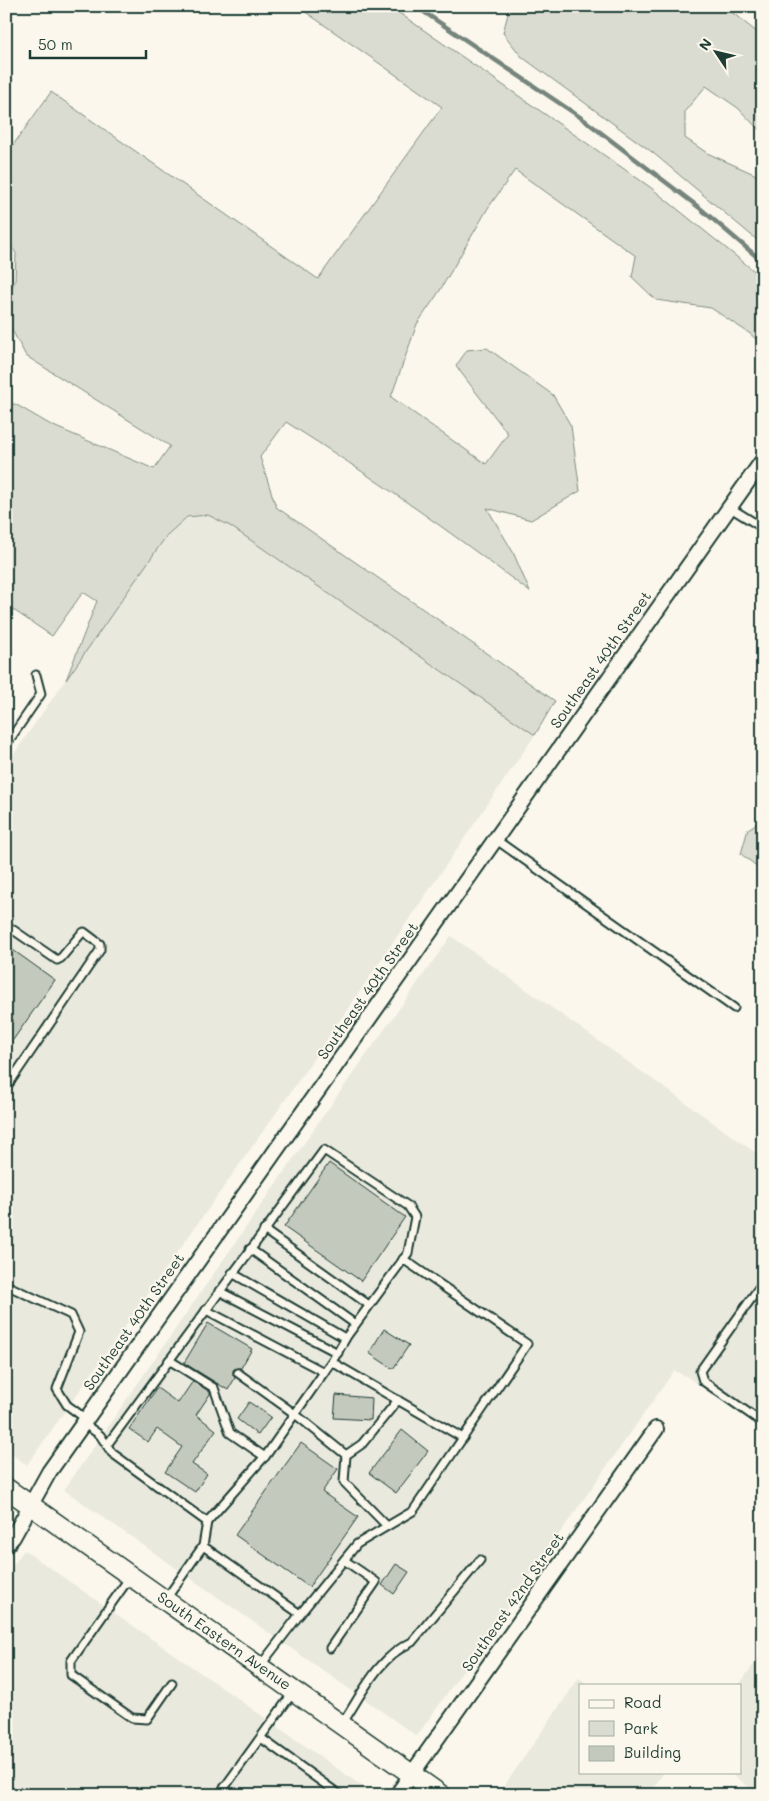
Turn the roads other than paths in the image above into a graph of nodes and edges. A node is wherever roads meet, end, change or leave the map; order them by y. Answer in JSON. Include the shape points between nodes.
{"nodes":[{"id":1,"x":763,"y":460,"type":"edge"},
{"id":2,"x":729,"y":507,"type":"junction"},
{"id":3,"x":763,"y":528,"type":"edge"},
{"id":4,"x":36,"y":675,"type":"dead end"},
{"id":5,"x":6,"y":745,"type":"edge"},
{"id":6,"x":495,"y":839,"type":"junction"},
{"id":7,"x":6,"y":925,"type":"edge"},
{"id":8,"x":734,"y":1008,"type":"dead end"},
{"id":9,"x":6,"y":1088,"type":"edge"},
{"id":10,"x":264,"y":1230,"type":"junction"},
{"id":11,"x":250,"y":1249,"type":"junction"},
{"id":12,"x":403,"y":1259,"type":"junction"},
{"id":13,"x":232,"y":1273,"type":"junction"},
{"id":14,"x":763,"y":1282,"type":"edge"},
{"id":15,"x":6,"y":1285,"type":"edge"},
{"id":16,"x":219,"y":1291,"type":"junction"},
{"id":17,"x":369,"y":1306,"type":"junction"},
{"id":18,"x":206,"y":1310,"type":"junction"},
{"id":19,"x":355,"y":1324,"type":"junction"},
{"id":20,"x":345,"y":1338,"type":"junction"},
{"id":21,"x":338,"y":1353,"type":"junction"},
{"id":22,"x":169,"y":1360,"type":"junction"},
{"id":23,"x":332,"y":1362,"type":"junction"},
{"id":24,"x":324,"y":1372,"type":"junction"},
{"id":25,"x":238,"y":1373,"type":"dead end"},
{"id":26,"x":398,"y":1400,"type":"junction"},
{"id":27,"x":296,"y":1414,"type":"junction"},
{"id":28,"x":85,"y":1421,"type":"junction"},
{"id":29,"x":763,"y":1423,"type":"edge"},
{"id":30,"x":656,"y":1429,"type":"dead end"},
{"id":31,"x":463,"y":1438,"type":"junction"},
{"id":32,"x":107,"y":1445,"type":"junction"},
{"id":33,"x":346,"y":1455,"type":"junction"},
{"id":34,"x":264,"y":1457,"type":"junction"},
{"id":35,"x":6,"y":1488,"type":"edge"},
{"id":36,"x":30,"y":1505,"type":"junction"},
{"id":37,"x":207,"y":1522,"type":"junction"},
{"id":38,"x":387,"y":1526,"type":"junction"},
{"id":39,"x":6,"y":1545,"type":"edge"},
{"id":40,"x":203,"y":1546,"type":"junction"},
{"id":41,"x":344,"y":1560,"type":"junction"},
{"id":42,"x":480,"y":1560,"type":"dead end"},
{"id":43,"x":131,"y":1575,"type":"junction"},
{"id":44,"x":166,"y":1600,"type":"junction"},
{"id":45,"x":300,"y":1614,"type":"junction"},
{"id":46,"x":330,"y":1648,"type":"dead end"},
{"id":47,"x":260,"y":1666,"type":"junction"},
{"id":48,"x":172,"y":1683,"type":"dead end"},
{"id":49,"x":294,"y":1691,"type":"junction"},
{"id":50,"x":342,"y":1724,"type":"junction"},
{"id":51,"x":260,"y":1738,"type":"junction"},
{"id":52,"x":412,"y":1774,"type":"junction"},
{"id":53,"x":219,"y":1795,"type":"edge"},
{"id":54,"x":340,"y":1795,"type":"edge"},
{"id":55,"x":397,"y":1795,"type":"edge"},
{"id":56,"x":441,"y":1795,"type":"edge"}],
"edges":[{"from":1,"to":2,"type":"street","name":"Southeast 40th Street"},
{"from":2,"to":3,"type":"lane"},
{"from":2,"to":6,"type":"street","name":"Southeast 40th Street"},
{"from":4,"to":5,"type":"lane","via":[[41,694]]},
{"from":6,"to":8,"type":"lane"},
{"from":6,"to":28,"type":"street","name":"Southeast 40th Street"},
{"from":7,"to":9,"type":"lane","via":[[57,960],[84,932],[100,944],[100,950]]},
{"from":10,"to":11,"type":"lane"},
{"from":10,"to":12,"type":"lane","via":[[324,1150],[408,1206],[415,1217],[408,1253]]},
{"from":10,"to":17,"type":"lane"},
{"from":11,"to":13,"type":"lane"},
{"from":11,"to":19,"type":"lane"},
{"from":12,"to":17,"type":"lane"},
{"from":12,"to":31,"type":"lane","via":[[527,1344]]},
{"from":13,"to":16,"type":"lane"},
{"from":13,"to":20,"type":"lane"},
{"from":14,"to":29,"type":"lane","via":[[700,1371],[703,1381]]},
{"from":15,"to":28,"type":"lane","via":[[71,1315],[79,1332],[57,1388],[67,1405]]},
{"from":16,"to":18,"type":"lane"},
{"from":16,"to":21,"type":"lane"},
{"from":17,"to":19,"type":"lane"},
{"from":18,"to":22,"type":"lane"},
{"from":18,"to":24,"type":"lane"},
{"from":19,"to":20,"type":"lane"},
{"from":20,"to":21,"type":"lane"},
{"from":21,"to":23,"type":"lane"},
{"from":22,"to":32,"type":"lane"},
{"from":22,"to":34,"type":"lane","via":[[214,1388],[230,1432]]},
{"from":23,"to":24,"type":"lane"},
{"from":23,"to":26,"type":"lane"},
{"from":24,"to":27,"type":"lane"},
{"from":25,"to":27,"type":"lane"},
{"from":26,"to":31,"type":"lane"},
{"from":26,"to":33,"type":"lane","via":[[362,1444]]},
{"from":27,"to":33,"type":"lane"},
{"from":27,"to":34,"type":"lane"},
{"from":28,"to":32,"type":"lane"},
{"from":28,"to":36,"type":"street","name":"Southeast 40th Street"},
{"from":30,"to":52,"type":"street","name":"Southeast 42nd Street"},
{"from":31,"to":38,"type":"lane","via":[[413,1511]]},
{"from":32,"to":37,"type":"lane","via":[[112,1453]]},
{"from":33,"to":38,"type":"lane","via":[[344,1482]]},
{"from":34,"to":37,"type":"lane"},
{"from":35,"to":36,"type":"main road","name":"South Eastern Avenue"},
{"from":36,"to":39,"type":"street","name":"Southeast 40th Street"},
{"from":36,"to":43,"type":"main road","name":"South Eastern Avenue"},
{"from":37,"to":40,"type":"lane"},
{"from":38,"to":41,"type":"lane","via":[[357,1544]]},
{"from":40,"to":44,"type":"lane"},
{"from":40,"to":45,"type":"lane"},
{"from":41,"to":45,"type":"lane"},
{"from":41,"to":46,"type":"lane","via":[[376,1582]]},
{"from":42,"to":50,"type":"lane","via":[[412,1642],[388,1657]]},
{"from":43,"to":44,"type":"main road","name":"South Eastern Avenue"},
{"from":43,"to":48,"type":"lane","via":[[71,1661],[71,1675],[132,1718],[147,1719]]},
{"from":44,"to":47,"type":"main road","name":"South Eastern Avenue"},
{"from":45,"to":47,"type":"lane"},
{"from":47,"to":49,"type":"main road","name":"South Eastern Avenue"},
{"from":49,"to":50,"type":"main road","name":"South Eastern Avenue"},
{"from":49,"to":51,"type":"lane"},
{"from":50,"to":52,"type":"main road","name":"South Eastern Avenue"},
{"from":51,"to":53,"type":"lane"},
{"from":51,"to":54,"type":"lane"},
{"from":52,"to":55,"type":"street","name":"Southeast 42nd Street"},
{"from":52,"to":56,"type":"main road","name":"South Eastern Avenue"}]}
